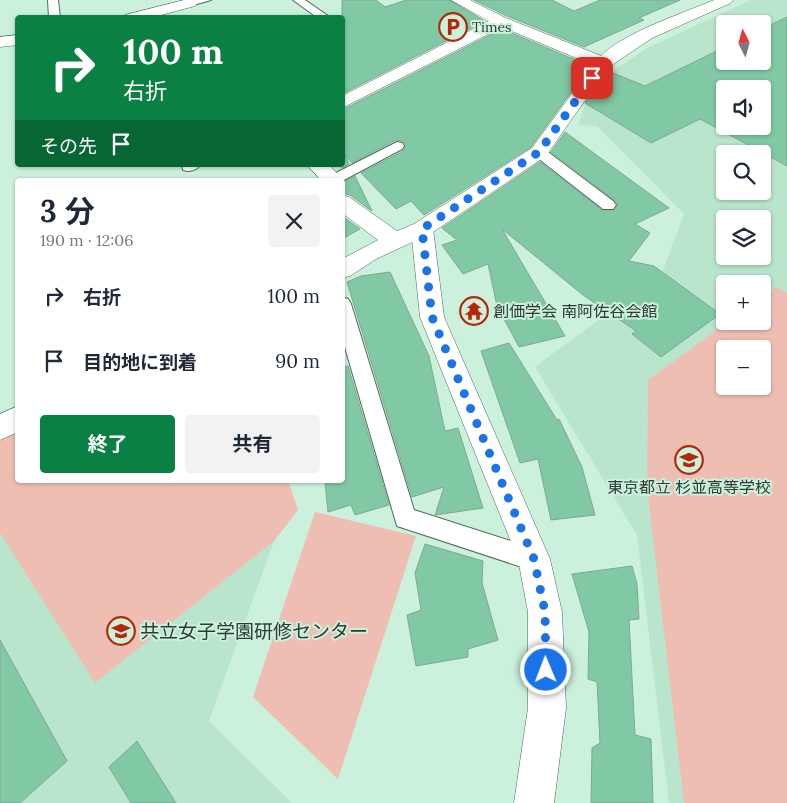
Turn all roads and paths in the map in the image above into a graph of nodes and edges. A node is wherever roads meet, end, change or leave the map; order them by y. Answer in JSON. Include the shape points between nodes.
{"nodes":[{"id":1,"x":53,"y":0,"type":"edge"},
{"id":2,"x":206,"y":0,"type":"edge"},
{"id":3,"x":298,"y":0,"type":"edge"},
{"id":4,"x":458,"y":0,"type":"edge"},
{"id":5,"x":726,"y":0,"type":"edge"},
{"id":6,"x":189,"y":2,"type":"edge"},
{"id":7,"x":55,"y":15,"type":"edge"},
{"id":8,"x":141,"y":15,"type":"edge"},
{"id":9,"x":200,"y":15,"type":"edge"},
{"id":10,"x":321,"y":15,"type":"edge"},
{"id":11,"x":501,"y":21,"type":"junction"},
{"id":12,"x":15,"y":40,"type":"edge"},
{"id":13,"x":0,"y":42,"type":"edge"},
{"id":14,"x":602,"y":63,"type":"junction"},
{"id":15,"x":345,"y":102,"type":"edge"},
{"id":16,"x":397,"y":146,"type":"dead end"},
{"id":17,"x":539,"y":152,"type":"junction"},
{"id":18,"x":320,"y":167,"type":"edge"},
{"id":19,"x":331,"y":178,"type":"edge"},
{"id":20,"x":337,"y":178,"type":"edge"},
{"id":21,"x":345,"y":204,"type":"edge"},
{"id":22,"x":608,"y":205,"type":"dead end"},
{"id":23,"x":422,"y":229,"type":"junction"},
{"id":24,"x":395,"y":241,"type":"junction"},
{"id":25,"x":345,"y":268,"type":"edge"},
{"id":26,"x":345,"y":314,"type":"edge"},
{"id":27,"x":15,"y":420,"type":"edge"},
{"id":28,"x":0,"y":428,"type":"edge"},
{"id":29,"x":534,"y":559,"type":"junction"},
{"id":30,"x":534,"y":803,"type":"edge"}],
"edges":[{"from":1,"to":7,"type":"lane"},
{"from":2,"to":6,"type":"lane"},
{"from":3,"to":10,"type":"lane"},
{"from":4,"to":11,"type":"street"},
{"from":5,"to":14,"type":"street","via":[[644,36],[616,51]]},
{"from":6,"to":8,"type":"street"},
{"from":6,"to":9,"type":"street"},
{"from":11,"to":14,"type":"street"},
{"from":11,"to":15,"type":"street"},
{"from":12,"to":13,"type":"street"},
{"from":14,"to":17,"type":"street"},
{"from":16,"to":20,"type":"lane"},
{"from":17,"to":22,"type":"lane"},
{"from":17,"to":23,"type":"street"},
{"from":18,"to":19,"type":"street"},
{"from":21,"to":24,"type":"street"},
{"from":23,"to":24,"type":"street"},
{"from":23,"to":29,"type":"street","via":[[432,317]]},
{"from":24,"to":25,"type":"street"},
{"from":26,"to":29,"type":"lane","via":[[405,518]]},
{"from":27,"to":28,"type":"street"},
{"from":29,"to":30,"type":"street","via":[[545,612],[547,708]]}]}
